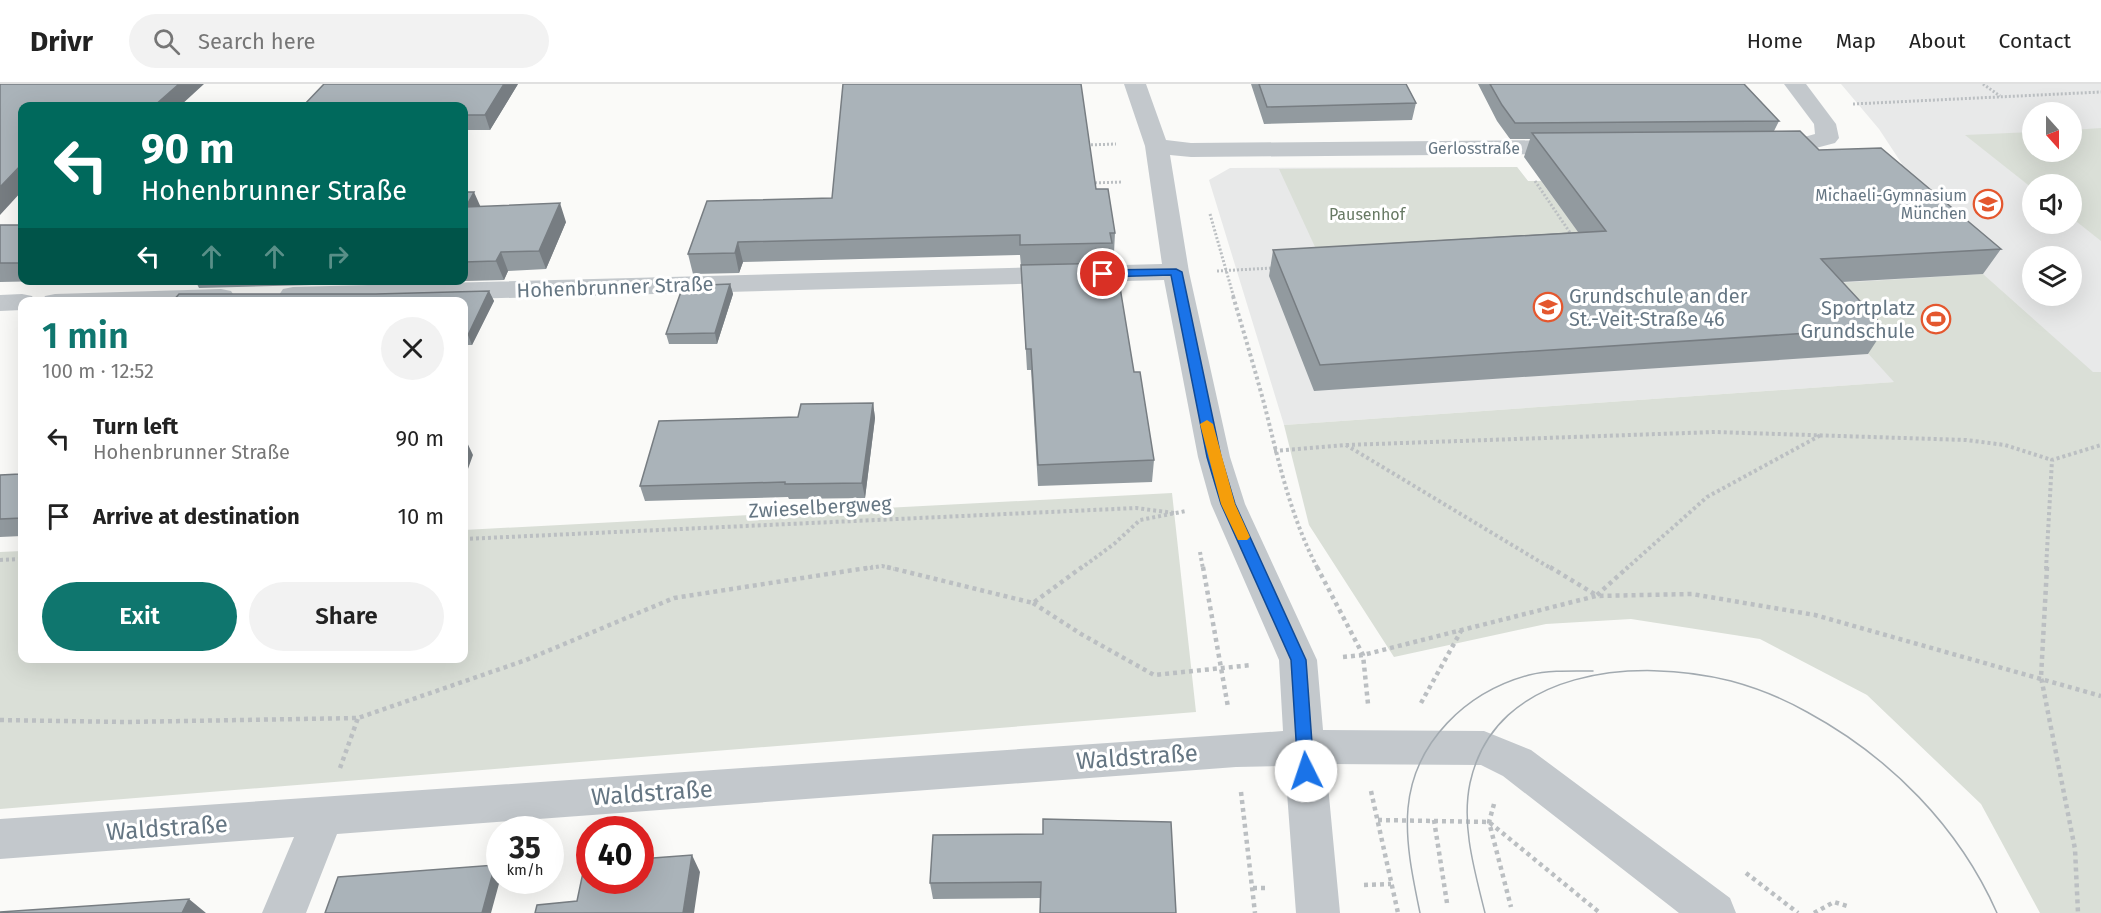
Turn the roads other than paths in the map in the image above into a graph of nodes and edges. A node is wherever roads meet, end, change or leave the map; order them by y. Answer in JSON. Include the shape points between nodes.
{"nodes":[{"id":1,"x":1134,"y":84,"type":"edge"},
{"id":2,"x":1801,"y":92,"type":"edge"},
{"id":3,"x":1157,"y":146,"type":"junction"},
{"id":4,"x":1750,"y":146,"type":"edge"},
{"id":5,"x":1596,"y":147,"type":"edge"},
{"id":6,"x":1176,"y":272,"type":"junction"},
{"id":7,"x":222,"y":297,"type":"edge"},
{"id":8,"x":18,"y":302,"type":"edge"},
{"id":9,"x":0,"y":303,"type":"edge"},
{"id":10,"x":1304,"y":748,"type":"junction"},
{"id":11,"x":323,"y":817,"type":"junction"},
{"id":12,"x":0,"y":839,"type":"edge"},
{"id":13,"x":284,"y":913,"type":"edge"},
{"id":14,"x":1318,"y":913,"type":"edge"},
{"id":15,"x":1714,"y":913,"type":"edge"}],
"edges":[{"from":1,"to":3,"type":"street"},
{"from":2,"to":4,"type":"street","via":[[1825,124],[1827,138],[1797,146]]},
{"from":3,"to":5,"type":"street","name":"Gerlosstraße","via":[[1191,150]]},
{"from":3,"to":6,"type":"street"},
{"from":6,"to":7,"type":"street","name":"Hohenbrunner Straße"},
{"from":6,"to":10,"type":"street","via":[[1211,446],[1228,504],[1298,660]]},
{"from":8,"to":9,"type":"street"},
{"from":10,"to":11,"type":"street","name":"Waldstraße"},
{"from":10,"to":14,"type":"street"},
{"from":10,"to":15,"type":"street","name":"Waldstraße","via":[[1484,748],[1517,763]]},
{"from":11,"to":12,"type":"street","name":"Waldstraße"},
{"from":11,"to":13,"type":"street"}]}
